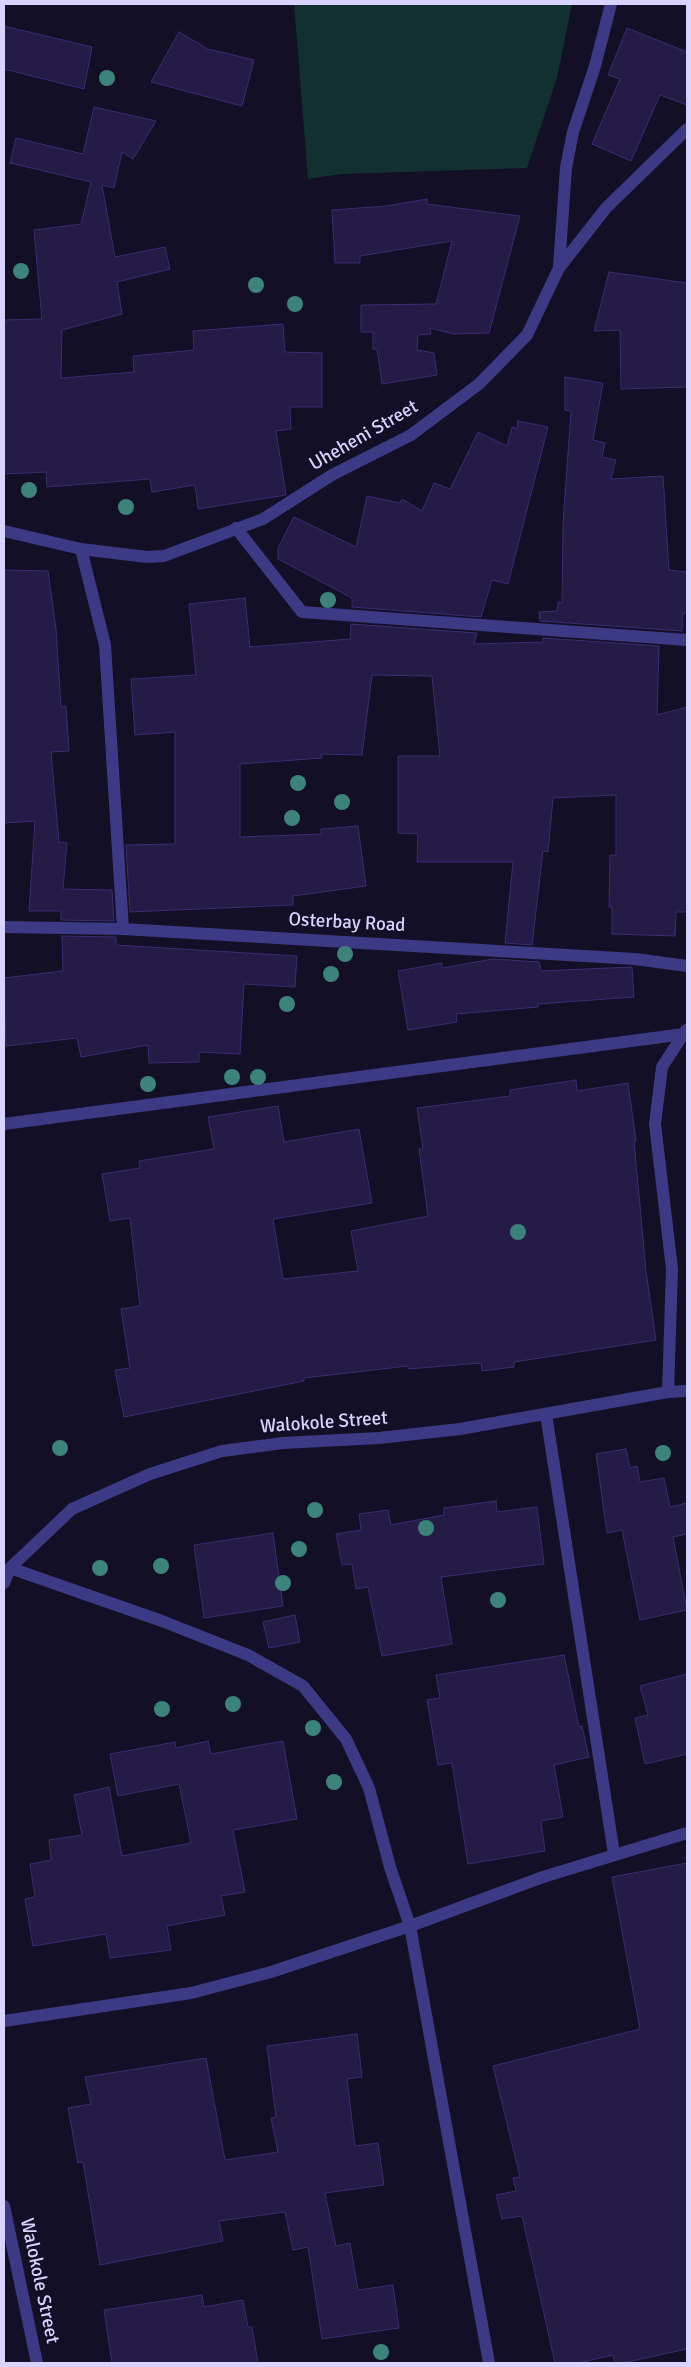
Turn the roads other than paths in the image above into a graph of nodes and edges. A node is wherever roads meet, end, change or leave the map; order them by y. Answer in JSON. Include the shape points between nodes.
{"nodes":[{"id":1,"x":611,"y":4,"type":"edge"},
{"id":2,"x":687,"y":129,"type":"edge"},
{"id":3,"x":559,"y":268,"type":"junction"},
{"id":4,"x":236,"y":528,"type":"junction"},
{"id":5,"x":4,"y":531,"type":"edge"},
{"id":6,"x":81,"y":549,"type":"junction"},
{"id":7,"x":687,"y":640,"type":"edge"},
{"id":8,"x":4,"y":926,"type":"edge"},
{"id":9,"x":123,"y":929,"type":"junction"},
{"id":10,"x":687,"y":966,"type":"edge"},
{"id":11,"x":685,"y":1031,"type":"edge"},
{"id":12,"x":4,"y":1124,"type":"edge"},
{"id":13,"x":687,"y":1391,"type":"edge"},
{"id":14,"x":668,"y":1392,"type":"junction"},
{"id":15,"x":546,"y":1414,"type":"junction"},
{"id":16,"x":10,"y":1568,"type":"junction"},
{"id":17,"x":4,"y":1583,"type":"edge"},
{"id":18,"x":687,"y":1833,"type":"edge"},
{"id":19,"x":614,"y":1854,"type":"junction"},
{"id":20,"x":410,"y":1926,"type":"junction"},
{"id":21,"x":4,"y":2021,"type":"edge"},
{"id":22,"x":4,"y":2206,"type":"edge"},
{"id":23,"x":37,"y":2363,"type":"edge"},
{"id":24,"x":489,"y":2363,"type":"edge"}],
"edges":[{"from":1,"to":3,"type":"street","via":[[595,66],[572,132],[566,168]]},
{"from":2,"to":3,"type":"street","name":"Uheheni Street","via":[[606,208]]},
{"from":3,"to":4,"type":"street","name":"Uheheni Street","via":[[527,335],[479,384],[410,435],[332,475],[263,519]]},
{"from":4,"to":6,"type":"street","name":"Uheheni Street","via":[[164,556]]},
{"from":4,"to":7,"type":"street","via":[[302,612]]},
{"from":5,"to":6,"type":"street","name":"Uheheni Street"},
{"from":6,"to":9,"type":"street","via":[[105,645]]},
{"from":8,"to":9,"type":"street","name":"Osterbay Road"},
{"from":9,"to":10,"type":"street","name":"Osterbay Road","via":[[635,959]]},
{"from":11,"to":12,"type":"street"},
{"from":11,"to":14,"type":"street","via":[[662,1067],[655,1124],[672,1269]]},
{"from":13,"to":14,"type":"street","name":"Walokole Street"},
{"from":14,"to":15,"type":"street","name":"Walokole Street"},
{"from":15,"to":16,"type":"street","name":"Walokole Street","via":[[460,1429],[379,1438],[283,1443],[222,1452],[150,1474],[72,1509]]},
{"from":15,"to":19,"type":"street"},
{"from":16,"to":17,"type":"street","name":"Walokole Street"},
{"from":16,"to":20,"type":"street","via":[[248,1655],[303,1686],[346,1739],[369,1788]]},
{"from":18,"to":19,"type":"street"},
{"from":19,"to":20,"type":"street"},
{"from":20,"to":21,"type":"street","via":[[271,1972],[191,1993]]},
{"from":20,"to":24,"type":"street"},
{"from":22,"to":23,"type":"street","name":"Walokole Street"}]}
